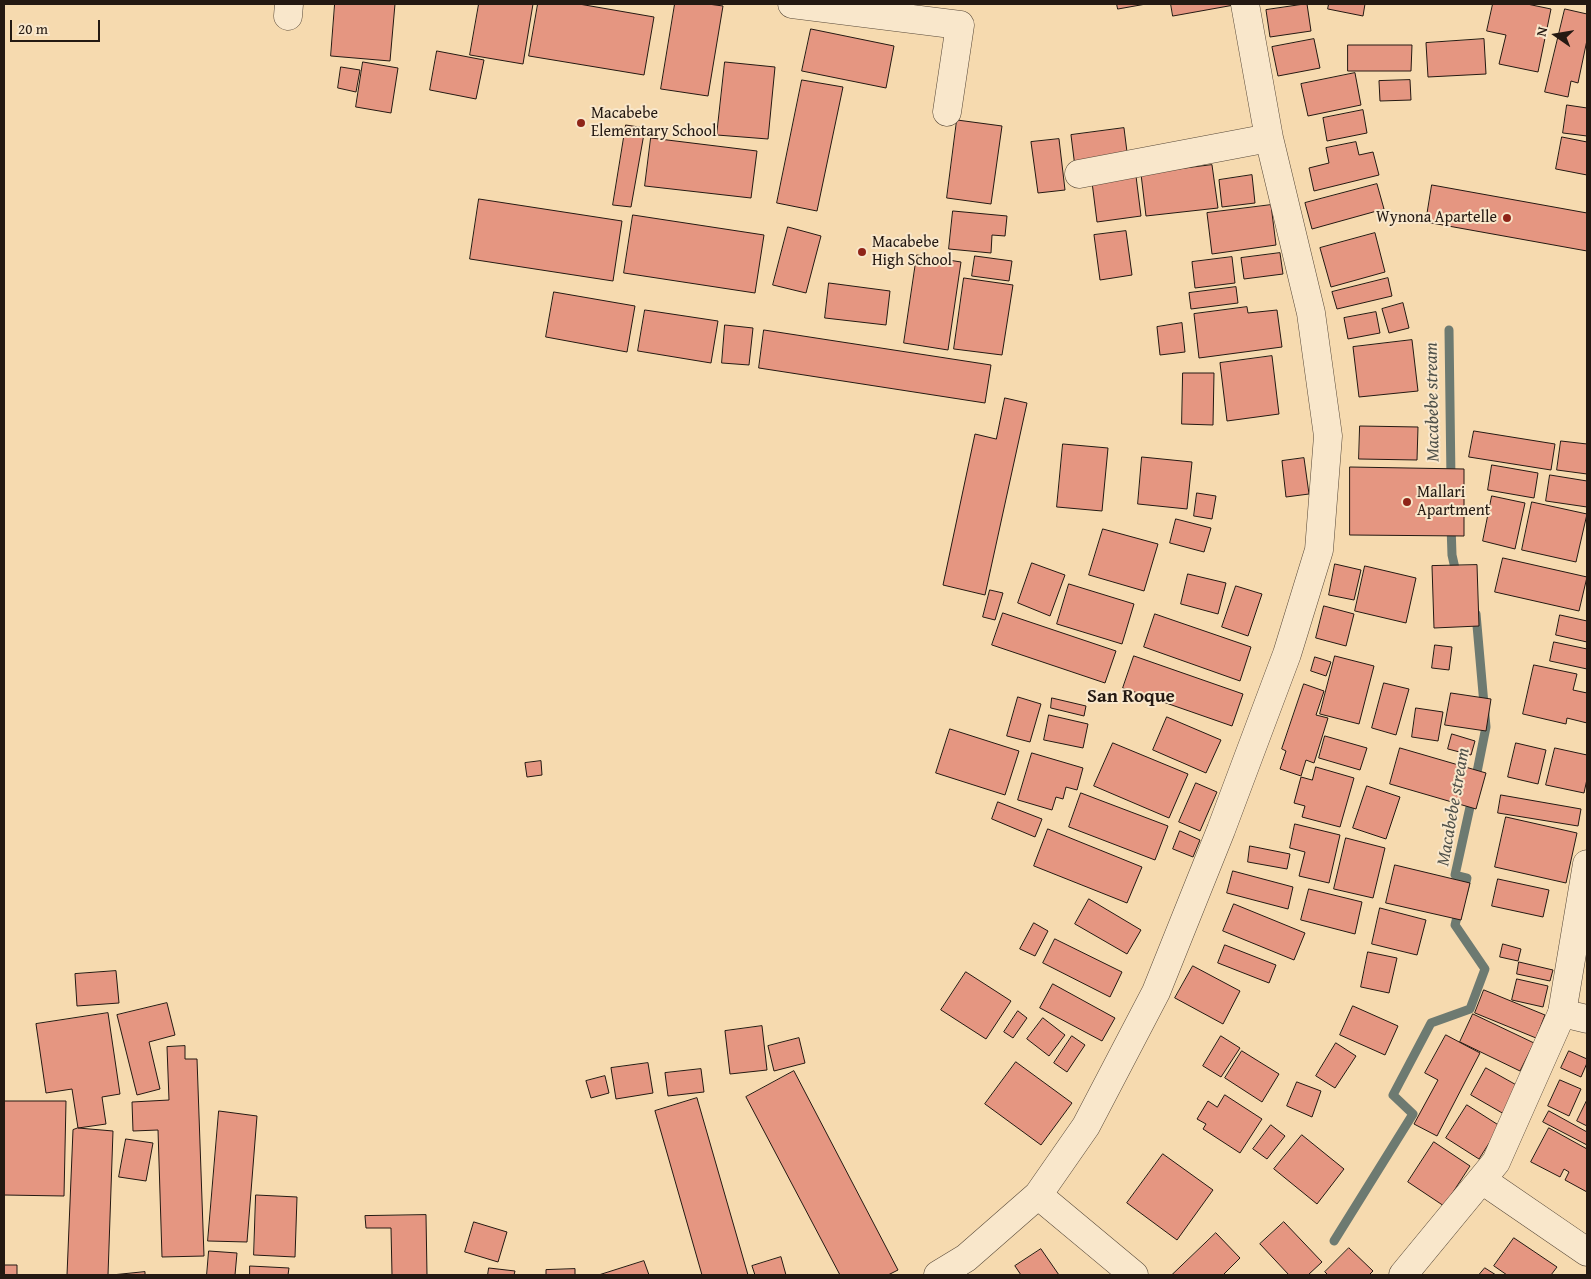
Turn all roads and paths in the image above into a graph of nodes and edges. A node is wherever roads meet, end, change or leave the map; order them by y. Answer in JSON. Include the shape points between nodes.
{"nodes":[{"id":1,"x":792,"y":4,"type":"edge"},
{"id":2,"x":1245,"y":4,"type":"edge"},
{"id":3,"x":874,"y":9,"type":"edge"},
{"id":4,"x":947,"y":112,"type":"dead end"},
{"id":5,"x":1269,"y":138,"type":"junction"},
{"id":6,"x":1079,"y":174,"type":"dead end"},
{"id":7,"x":1587,"y":864,"type":"edge"},
{"id":8,"x":1575,"y":1016,"type":"edge"},
{"id":9,"x":1482,"y":1180,"type":"junction"},
{"id":10,"x":1038,"y":1195,"type":"junction"},
{"id":11,"x":1587,"y":1252,"type":"edge"},
{"id":12,"x":938,"y":1275,"type":"edge"},
{"id":13,"x":1134,"y":1275,"type":"edge"},
{"id":14,"x":1403,"y":1275,"type":"edge"}],
"edges":[{"from":1,"to":3,"type":"street"},
{"from":2,"to":5,"type":"street"},
{"from":3,"to":4,"type":"street","via":[[960,25]]},
{"from":5,"to":6,"type":"street"},
{"from":5,"to":10,"type":"street","via":[[1311,313],[1328,436],[1319,550],[1280,672],[1156,992],[1086,1126]]},
{"from":7,"to":8,"type":"street"},
{"from":8,"to":9,"type":"street","via":[[1496,1162]]},
{"from":9,"to":11,"type":"street"},
{"from":9,"to":14,"type":"street"},
{"from":10,"to":12,"type":"street","via":[[966,1258]]},
{"from":10,"to":13,"type":"street"}]}
